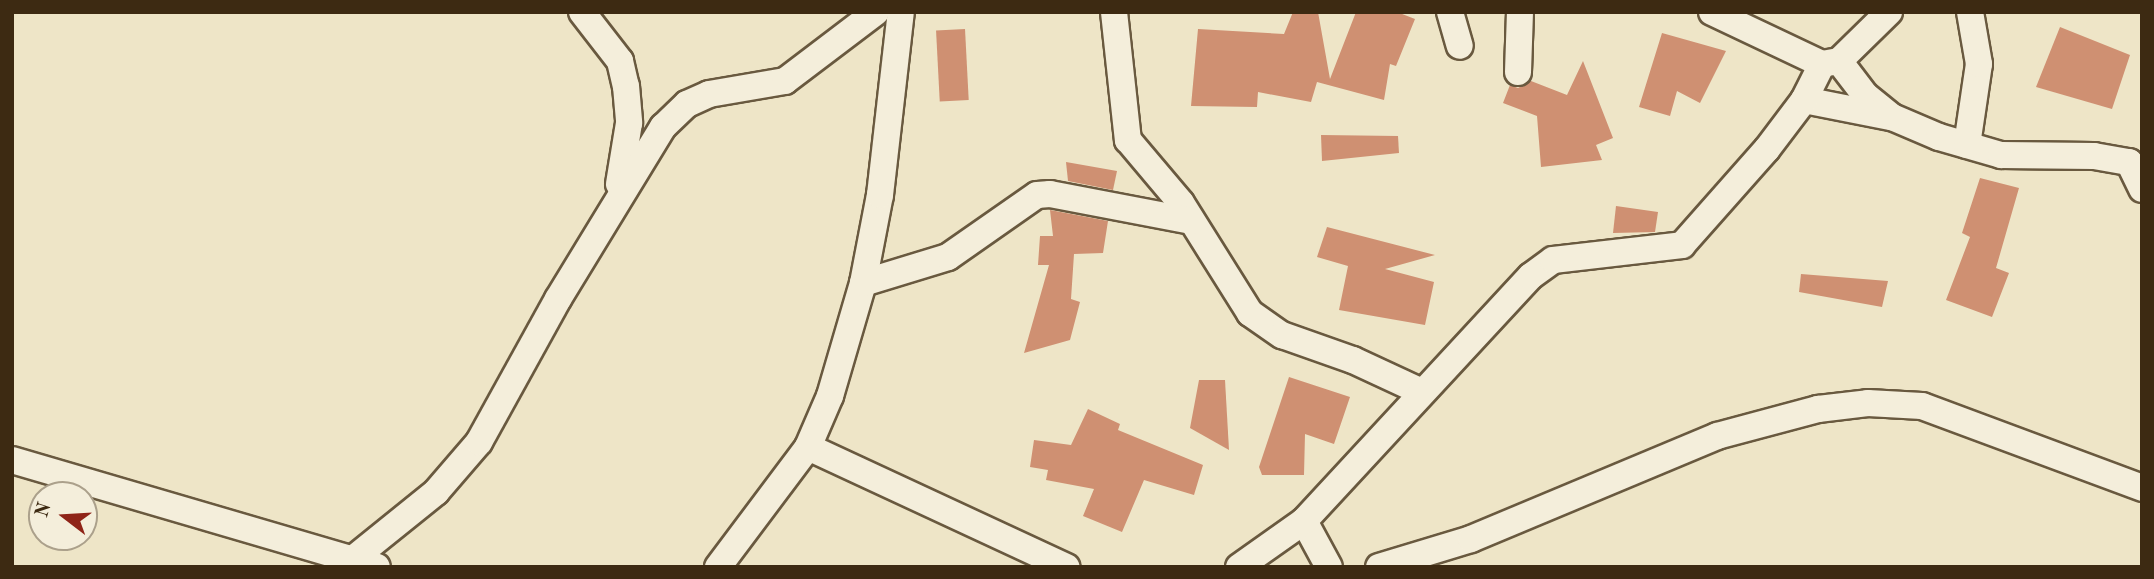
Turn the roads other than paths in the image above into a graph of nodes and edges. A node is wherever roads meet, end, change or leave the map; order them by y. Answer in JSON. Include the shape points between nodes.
{"nodes":[{"id":1,"x":582,"y":12,"type":"edge"},
{"id":2,"x":876,"y":12,"type":"edge"},
{"id":3,"x":901,"y":12,"type":"edge"},
{"id":4,"x":1114,"y":12,"type":"edge"},
{"id":5,"x":1450,"y":12,"type":"edge"},
{"id":6,"x":1520,"y":12,"type":"edge"},
{"id":7,"x":1712,"y":12,"type":"edge"},
{"id":8,"x":1889,"y":12,"type":"edge"},
{"id":9,"x":1970,"y":12,"type":"edge"},
{"id":10,"x":1742,"y":20,"type":"edge"},
{"id":11,"x":1460,"y":46,"type":"dead end"},
{"id":12,"x":1830,"y":62,"type":"junction"},
{"id":13,"x":1518,"y":72,"type":"dead end"},
{"id":14,"x":1804,"y":100,"type":"junction"},
{"id":15,"x":1892,"y":117,"type":"junction"},
{"id":16,"x":1967,"y":145,"type":"junction"},
{"id":17,"x":2136,"y":160,"type":"edge"},
{"id":18,"x":2142,"y":189,"type":"edge"},
{"id":19,"x":614,"y":208,"type":"junction"},
{"id":20,"x":1191,"y":221,"type":"junction"},
{"id":21,"x":863,"y":283,"type":"junction"},
{"id":22,"x":1422,"y":392,"type":"junction"},
{"id":23,"x":808,"y":446,"type":"junction"},
{"id":24,"x":12,"y":460,"type":"edge"},
{"id":25,"x":2142,"y":488,"type":"edge"},
{"id":26,"x":1304,"y":522,"type":"junction"},
{"id":27,"x":304,"y":555,"type":"edge"},
{"id":28,"x":365,"y":563,"type":"edge"},
{"id":29,"x":718,"y":567,"type":"edge"},
{"id":30,"x":1066,"y":567,"type":"edge"},
{"id":31,"x":1239,"y":567,"type":"edge"},
{"id":32,"x":1329,"y":567,"type":"edge"},
{"id":33,"x":1379,"y":567,"type":"edge"}],
"edges":[{"from":1,"to":19,"type":"street","via":[[620,61],[626,86],[629,123]]},
{"from":2,"to":19,"type":"street","via":[[785,82],[744,85],[687,104],[663,127]]},
{"from":3,"to":21,"type":"street","via":[[896,87]]},
{"from":4,"to":20,"type":"street","via":[[1128,140]]},
{"from":5,"to":11,"type":"street"},
{"from":6,"to":13,"type":"street"},
{"from":7,"to":10,"type":"street"},
{"from":8,"to":12,"type":"street"},
{"from":9,"to":16,"type":"street","via":[[1979,64]]},
{"from":10,"to":12,"type":"street"},
{"from":12,"to":14,"type":"street"},
{"from":12,"to":15,"type":"street"},
{"from":14,"to":15,"type":"street"},
{"from":14,"to":22,"type":"street","via":[[1768,149],[1682,245],[1553,260],[1531,276]]},
{"from":15,"to":16,"type":"street"},
{"from":16,"to":17,"type":"street","via":[[2001,155]]},
{"from":17,"to":18,"type":"street"},
{"from":19,"to":28,"type":"street","via":[[479,442]]},
{"from":20,"to":21,"type":"street","via":[[1037,195],[948,257]]},
{"from":20,"to":22,"type":"street","via":[[1250,313],[1282,335],[1353,360]]},
{"from":21,"to":23,"type":"street","via":[[830,396]]},
{"from":22,"to":26,"type":"street"},
{"from":23,"to":29,"type":"street"},
{"from":23,"to":30,"type":"street"},
{"from":24,"to":27,"type":"street"},
{"from":25,"to":33,"type":"street","via":[[1922,406],[1868,403],[1818,409],[1717,436],[1471,540]]},
{"from":26,"to":31,"type":"street"},
{"from":26,"to":32,"type":"street"},
{"from":27,"to":28,"type":"street"}]}
